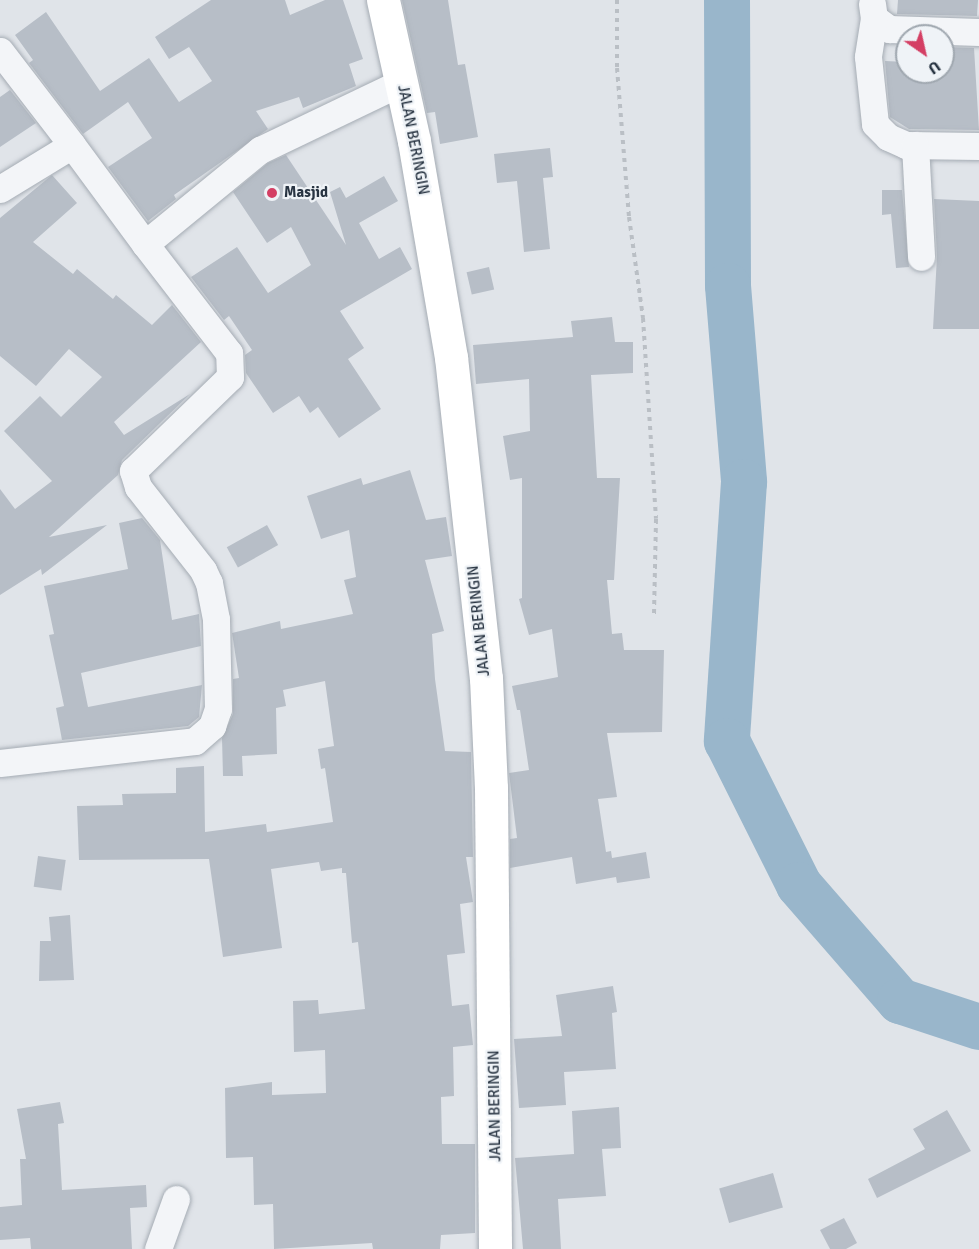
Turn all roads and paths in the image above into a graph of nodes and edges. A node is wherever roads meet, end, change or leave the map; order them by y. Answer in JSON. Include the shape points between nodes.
{"nodes":[{"id":1,"x":382,"y":0,"type":"edge"},
{"id":2,"x":617,"y":0,"type":"edge"},
{"id":3,"x":873,"y":9,"type":"edge"},
{"id":4,"x":979,"y":32,"type":"edge"},
{"id":5,"x":0,"y":51,"type":"edge"},
{"id":6,"x":402,"y":82,"type":"junction"},
{"id":7,"x":72,"y":145,"type":"junction"},
{"id":8,"x":915,"y":145,"type":"junction"},
{"id":9,"x":979,"y":146,"type":"edge"},
{"id":10,"x":0,"y":189,"type":"edge"},
{"id":11,"x":145,"y":244,"type":"junction"},
{"id":12,"x":921,"y":256,"type":"dead end"},
{"id":13,"x":654,"y":614,"type":"dead end"},
{"id":14,"x":0,"y":763,"type":"edge"},
{"id":15,"x":176,"y":1199,"type":"dead end"},
{"id":16,"x":158,"y":1249,"type":"edge"},
{"id":17,"x":495,"y":1249,"type":"edge"}],
"edges":[{"from":1,"to":6,"type":"street","name":"JALAN BERINGIN"},
{"from":2,"to":13,"type":"path","via":[[617,68],[629,217],[644,318],[656,519]]},
{"from":3,"to":4,"type":"street","via":[[889,28]]},
{"from":3,"to":8,"type":"street","via":[[868,57],[874,124],[888,137]]},
{"from":5,"to":7,"type":"street"},
{"from":6,"to":11,"type":"street","via":[[260,150]]},
{"from":6,"to":17,"type":"street","name":"JALAN BERINGIN","via":[[451,357],[486,678],[491,788]]},
{"from":7,"to":10,"type":"street"},
{"from":7,"to":11,"type":"street"},
{"from":8,"to":9,"type":"street"},
{"from":8,"to":12,"type":"street"},
{"from":11,"to":14,"type":"street","via":[[229,353],[230,377],[133,471],[138,487],[209,583],[216,619],[218,710],[212,726],[195,741]]},
{"from":15,"to":16,"type":"street"}]}
